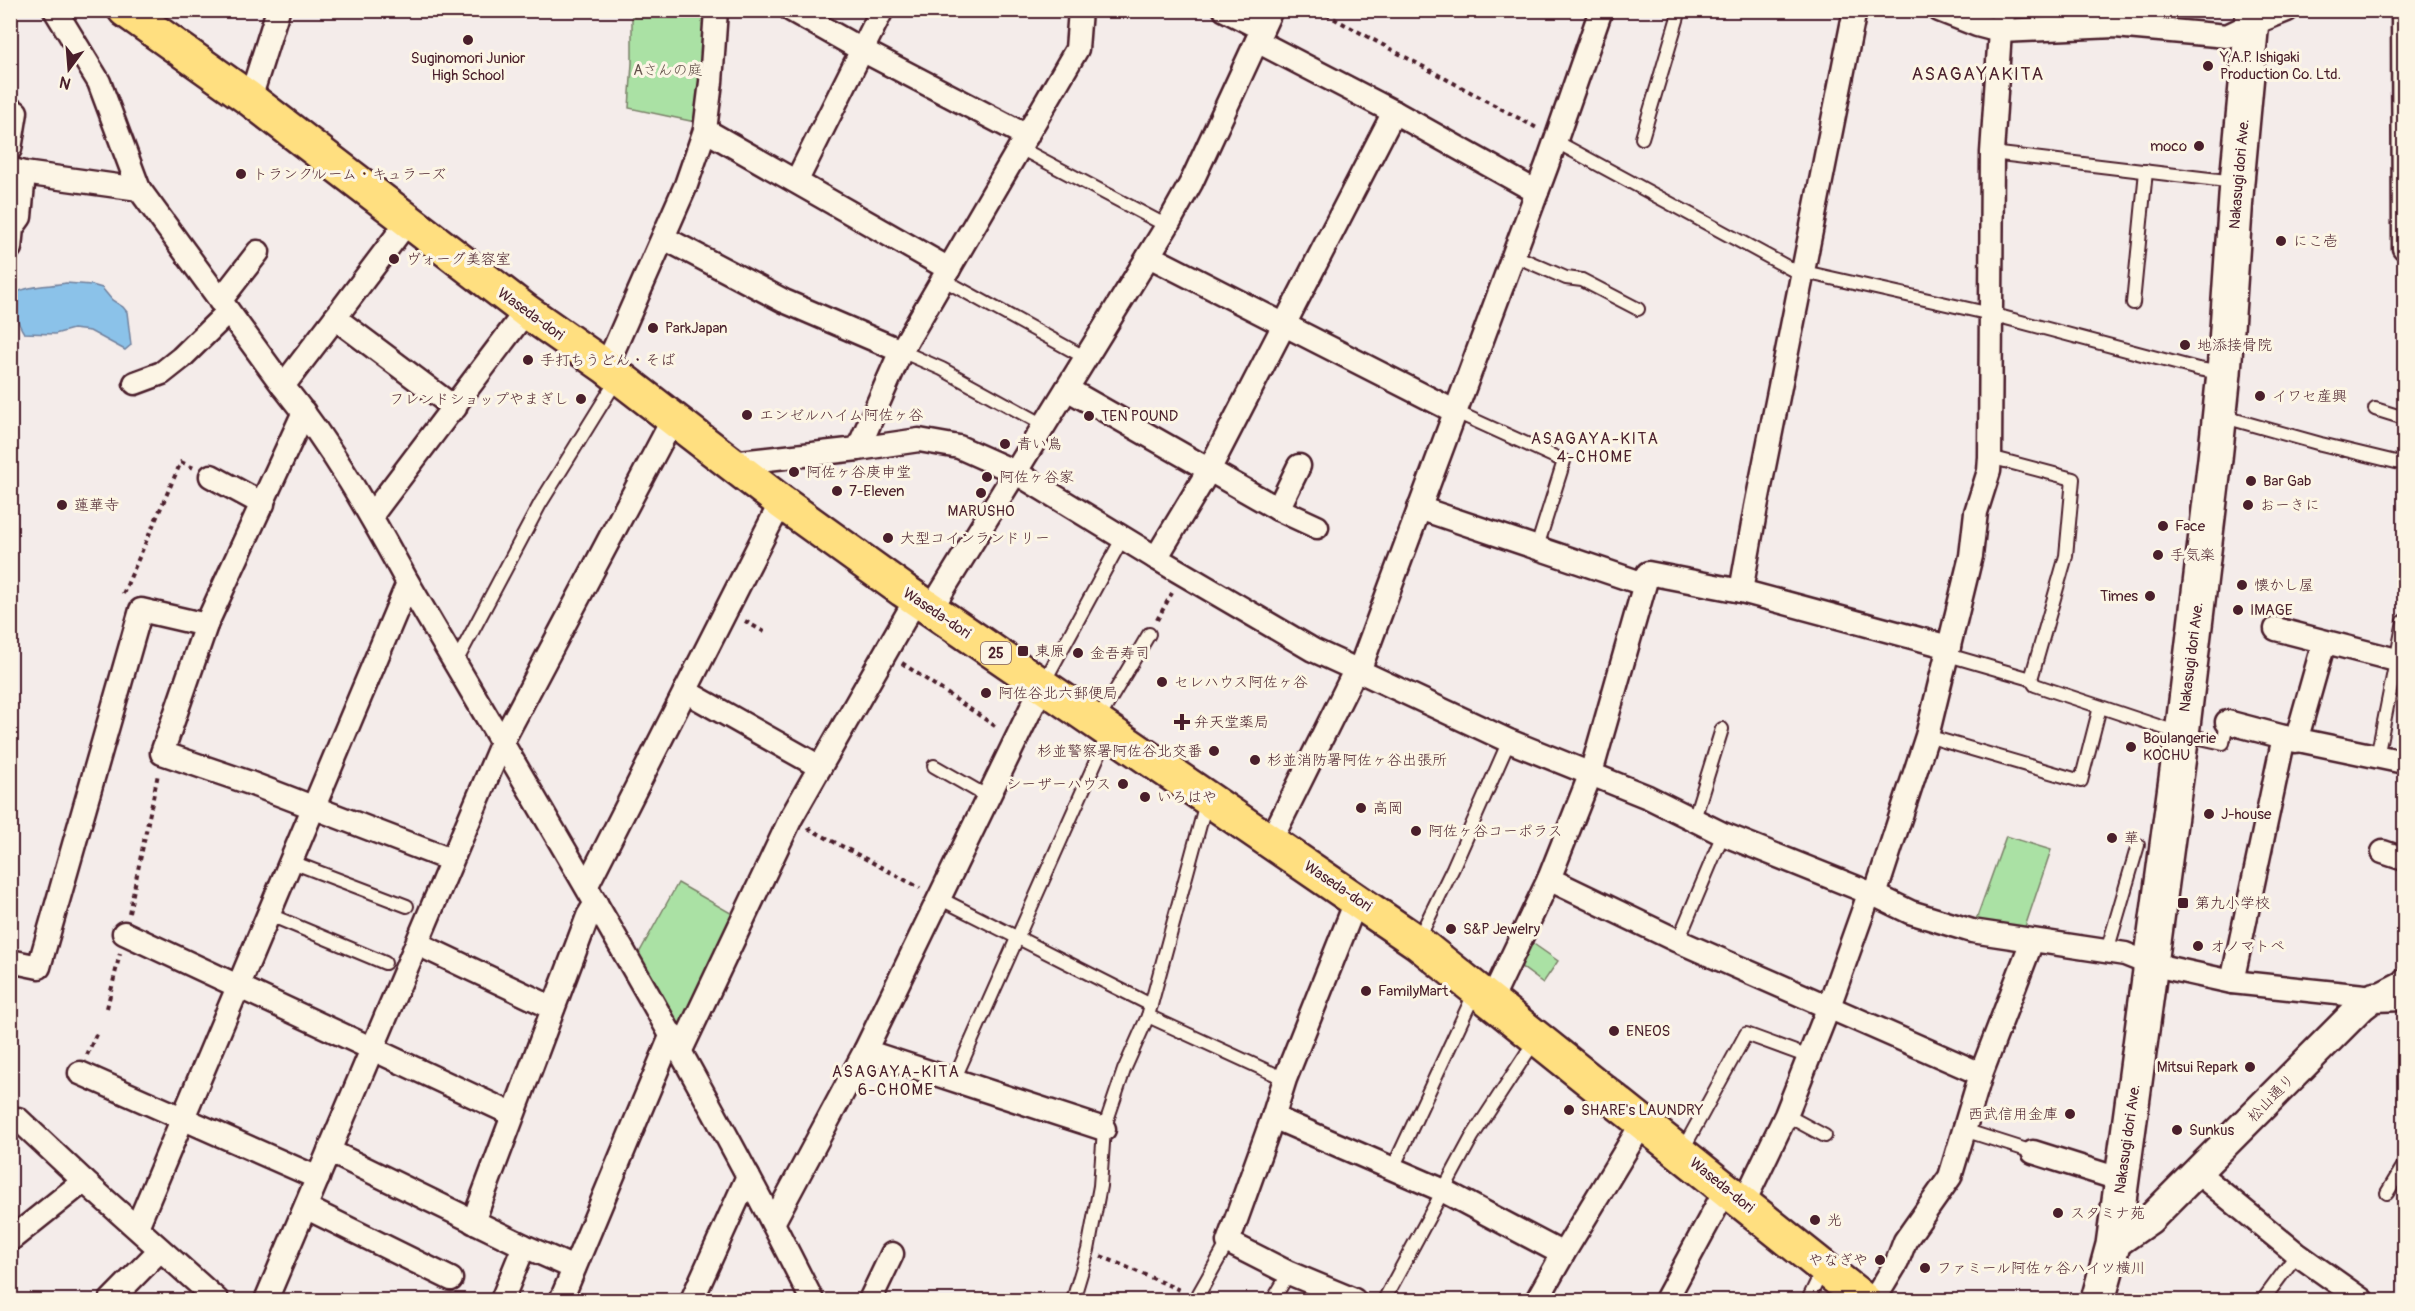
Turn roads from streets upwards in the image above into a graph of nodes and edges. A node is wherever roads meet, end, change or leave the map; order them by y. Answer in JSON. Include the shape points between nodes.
{"nodes":[{"id":1,"x":55,"y":10,"type":"edge"},
{"id":2,"x":125,"y":10,"type":"edge"},
{"id":3,"x":278,"y":10,"type":"edge"},
{"id":4,"x":716,"y":10,"type":"edge"},
{"id":5,"x":791,"y":10,"type":"edge"},
{"id":6,"x":882,"y":10,"type":"edge"},
{"id":7,"x":1225,"y":10,"type":"edge"},
{"id":8,"x":1601,"y":10,"type":"edge"},
{"id":9,"x":1855,"y":10,"type":"edge"},
{"id":10,"x":1939,"y":10,"type":"edge"},
{"id":11,"x":2287,"y":10,"type":"edge"},
{"id":12,"x":2403,"y":10,"type":"edge"},
{"id":13,"x":1075,"y":13,"type":"edge"},
{"id":14,"x":2253,"y":17,"type":"edge"},
{"id":15,"x":2002,"y":21,"type":"edge"},
{"id":16,"x":1263,"y":27,"type":"edge"},
{"id":17,"x":862,"y":50,"type":"junction"},
{"id":18,"x":2404,"y":82,"type":"edge"},
{"id":19,"x":250,"y":99,"type":"junction"},
{"id":20,"x":16,"y":112,"type":"dead end"},
{"id":21,"x":1394,"y":112,"type":"junction"},
{"id":22,"x":705,"y":130,"type":"junction"},
{"id":23,"x":1023,"y":142,"type":"junction"},
{"id":24,"x":10,"y":149,"type":"edge"},
{"id":25,"x":17,"y":171,"type":"edge"},
{"id":26,"x":797,"y":180,"type":"junction"},
{"id":27,"x":139,"y":189,"type":"junction"},
{"id":28,"x":1537,"y":192,"type":"junction"},
{"id":29,"x":408,"y":221,"type":"junction"},
{"id":30,"x":664,"y":238,"type":"junction"},
{"id":31,"x":10,"y":248,"type":"edge"},
{"id":32,"x":2404,"y":248,"type":"edge"},
{"id":33,"x":258,"y":252,"type":"dead end"},
{"id":34,"x":1149,"y":256,"type":"junction"},
{"id":35,"x":946,"y":274,"type":"junction"},
{"id":36,"x":224,"y":306,"type":"junction"},
{"id":37,"x":526,"y":311,"type":"junction"},
{"id":38,"x":335,"y":318,"type":"junction"},
{"id":39,"x":1285,"y":326,"type":"junction"},
{"id":40,"x":901,"y":351,"type":"junction"},
{"id":41,"x":612,"y":372,"type":"junction"},
{"id":42,"x":135,"y":383,"type":"dead end"},
{"id":43,"x":283,"y":386,"type":"junction"},
{"id":44,"x":1067,"y":389,"type":"junction"},
{"id":45,"x":455,"y":408,"type":"junction"},
{"id":46,"x":1454,"y":411,"type":"junction"},
{"id":47,"x":304,"y":412,"type":"junction"},
{"id":48,"x":673,"y":419,"type":"junction"},
{"id":49,"x":858,"y":449,"type":"junction"},
{"id":50,"x":731,"y":462,"type":"junction"},
{"id":51,"x":1299,"y":466,"type":"dead end"},
{"id":52,"x":1209,"y":470,"type":"junction"},
{"id":53,"x":1015,"y":472,"type":"junction"},
{"id":54,"x":211,"y":476,"type":"road end"},
{"id":55,"x":781,"y":502,"type":"junction"},
{"id":56,"x":263,"y":504,"type":"junction"},
{"id":57,"x":1419,"y":508,"type":"junction"},
{"id":58,"x":1278,"y":509,"type":"junction"},
{"id":59,"x":371,"y":516,"type":"junction"},
{"id":60,"x":1317,"y":527,"type":"dead end"},
{"id":61,"x":1156,"y":558,"type":"junction"},
{"id":62,"x":408,"y":583,"type":"junction"},
{"id":63,"x":1644,"y":584,"type":"junction"},
{"id":64,"x":1741,"y":591,"type":"junction"},
{"id":65,"x":923,"y":604,"type":"junction"},
{"id":66,"x":206,"y":625,"type":"junction"},
{"id":67,"x":2276,"y":629,"type":"dead end"},
{"id":68,"x":2324,"y":642,"type":"junction"},
{"id":69,"x":1949,"y":651,"type":"junction"},
{"id":70,"x":2401,"y":661,"type":"edge"},
{"id":71,"x":1357,"y":670,"type":"junction"},
{"id":72,"x":1043,"y":684,"type":"junction"},
{"id":73,"x":685,"y":691,"type":"junction"},
{"id":74,"x":2227,"y":722,"type":"road end"},
{"id":75,"x":2290,"y":739,"type":"junction"},
{"id":76,"x":502,"y":742,"type":"junction"},
{"id":77,"x":2404,"y":762,"type":"edge"},
{"id":78,"x":820,"y":767,"type":"junction"},
{"id":79,"x":1591,"y":773,"type":"junction"},
{"id":80,"x":314,"y":809,"type":"junction"},
{"id":81,"x":1271,"y":840,"type":"junction"},
{"id":82,"x":2383,"y":852,"type":"dead end"},
{"id":83,"x":2404,"y":859,"type":"edge"},
{"id":84,"x":451,"y":860,"type":"junction"},
{"id":85,"x":1549,"y":879,"type":"junction"},
{"id":86,"x":592,"y":894,"type":"junction"},
{"id":87,"x":1875,"y":895,"type":"junction"},
{"id":88,"x":1357,"y":899,"type":"junction"},
{"id":89,"x":124,"y":933,"type":"road end"},
{"id":90,"x":2032,"y":941,"type":"junction"},
{"id":91,"x":418,"y":944,"type":"junction"},
{"id":92,"x":10,"y":961,"type":"edge"},
{"id":93,"x":2150,"y":964,"type":"junction"},
{"id":94,"x":2404,"y":980,"type":"edge"},
{"id":95,"x":2232,"y":982,"type":"junction"},
{"id":96,"x":240,"y":987,"type":"junction"},
{"id":97,"x":1484,"y":995,"type":"junction"},
{"id":98,"x":2404,"y":996,"type":"edge"},
{"id":99,"x":2374,"y":997,"type":"junction"},
{"id":100,"x":553,"y":1008,"type":"junction"},
{"id":101,"x":1828,"y":1009,"type":"junction"},
{"id":102,"x":677,"y":1042,"type":"junction"},
{"id":103,"x":372,"y":1049,"type":"junction"},
{"id":104,"x":865,"y":1051,"type":"junction"},
{"id":105,"x":80,"y":1073,"type":"dead end"},
{"id":106,"x":1981,"y":1074,"type":"junction"},
{"id":107,"x":512,"y":1114,"type":"junction"},
{"id":108,"x":1273,"y":1117,"type":"junction"},
{"id":109,"x":184,"y":1118,"type":"junction"},
{"id":110,"x":18,"y":1119,"type":"dead end"},
{"id":111,"x":1643,"y":1122,"type":"junction"},
{"id":112,"x":1104,"y":1129,"type":"road end"},
{"id":113,"x":329,"y":1151,"type":"junction"},
{"id":114,"x":2033,"y":1152,"type":"road end"},
{"id":115,"x":2198,"y":1173,"type":"junction"},
{"id":116,"x":748,"y":1176,"type":"junction"},
{"id":117,"x":318,"y":1178,"type":"junction"},
{"id":118,"x":2122,"y":1180,"type":"junction"},
{"id":119,"x":84,"y":1181,"type":"junction"},
{"id":120,"x":1735,"y":1196,"type":"junction"},
{"id":121,"x":307,"y":1208,"type":"junction"},
{"id":122,"x":473,"y":1222,"type":"junction"},
{"id":123,"x":773,"y":1223,"type":"junction"},
{"id":124,"x":137,"y":1227,"type":"junction"},
{"id":125,"x":10,"y":1240,"type":"edge"},
{"id":126,"x":2113,"y":1245,"type":"junction"},
{"id":127,"x":524,"y":1246,"type":"junction"},
{"id":128,"x":160,"y":1250,"type":"junction"},
{"id":129,"x":892,"y":1254,"type":"dead end"},
{"id":130,"x":1563,"y":1254,"type":"junction"},
{"id":131,"x":574,"y":1268,"type":"junction"},
{"id":132,"x":451,"y":1279,"type":"dead end"},
{"id":133,"x":111,"y":1300,"type":"edge"},
{"id":134,"x":217,"y":1300,"type":"edge"},
{"id":135,"x":266,"y":1300,"type":"edge"},
{"id":136,"x":502,"y":1300,"type":"edge"},
{"id":137,"x":561,"y":1300,"type":"edge"},
{"id":138,"x":692,"y":1300,"type":"edge"},
{"id":139,"x":812,"y":1300,"type":"edge"},
{"id":140,"x":870,"y":1300,"type":"edge"},
{"id":141,"x":1354,"y":1300,"type":"edge"},
{"id":142,"x":1537,"y":1300,"type":"edge"},
{"id":143,"x":1666,"y":1300,"type":"edge"},
{"id":144,"x":1864,"y":1300,"type":"edge"},
{"id":145,"x":1874,"y":1300,"type":"edge"},
{"id":146,"x":2098,"y":1300,"type":"edge"},
{"id":147,"x":2362,"y":1300,"type":"edge"}],
"edges":[{"from":1,"to":27,"type":"street","via":[[99,82]]},
{"from":2,"to":19,"type":"main road","name":"Waseda-dori","number":"25"},
{"from":3,"to":19,"type":"street"},
{"from":4,"to":22,"type":"street"},
{"from":5,"to":17,"type":"street"},
{"from":6,"to":17,"type":"street"},
{"from":7,"to":16,"type":"street"},
{"from":8,"to":28,"type":"street"},
{"from":9,"to":64,"type":"street"},
{"from":10,"to":15,"type":"street","via":[[1977,25]]},
{"from":11,"to":14,"type":"street"},
{"from":12,"to":18,"type":"street"},
{"from":13,"to":23,"type":"street","via":[[1077,49]]},
{"from":14,"to":15,"type":"street","via":[[2227,36]]},
{"from":14,"to":93,"type":"main road","name":"Nakasugi dori Ave.","via":[[2220,416]]},
{"from":15,"to":69,"type":"street","via":[[1992,153],[1989,471],[1976,512],[1971,556]]},
{"from":16,"to":21,"type":"street"},
{"from":16,"to":34,"type":"street","via":[[1191,183]]},
{"from":17,"to":23,"type":"street"},
{"from":17,"to":26,"type":"street"},
{"from":18,"to":32,"type":"street"},
{"from":19,"to":29,"type":"main road","name":"Waseda-dori","number":"25"},
{"from":20,"to":24,"type":"street"},
{"from":21,"to":28,"type":"street"},
{"from":21,"to":39,"type":"street"},
{"from":22,"to":26,"type":"street"},
{"from":22,"to":30,"type":"street"},
{"from":23,"to":35,"type":"street"},
{"from":25,"to":27,"type":"street"},
{"from":25,"to":31,"type":"street","via":[[20,217],[12,228]]},
{"from":26,"to":35,"type":"street"},
{"from":27,"to":36,"type":"street"},
{"from":28,"to":46,"type":"street"},
{"from":29,"to":37,"type":"main road","name":"Waseda-dori","number":"25"},
{"from":29,"to":38,"type":"street"},
{"from":30,"to":40,"type":"street","via":[[784,301]]},
{"from":30,"to":41,"type":"street"},
{"from":33,"to":36,"type":"street"},
{"from":34,"to":39,"type":"street"},
{"from":34,"to":44,"type":"street"},
{"from":35,"to":40,"type":"street"},
{"from":36,"to":42,"type":"street","via":[[181,358],[162,373]]},
{"from":36,"to":43,"type":"street"},
{"from":37,"to":41,"type":"main road","name":"Waseda-dori","number":"25"},
{"from":37,"to":45,"type":"street"},
{"from":38,"to":43,"type":"street"},
{"from":38,"to":45,"type":"street"},
{"from":39,"to":46,"type":"street"},
{"from":39,"to":52,"type":"street"},
{"from":40,"to":49,"type":"street"},
{"from":41,"to":48,"type":"main road","name":"Waseda-dori","number":"25"},
{"from":43,"to":47,"type":"street"},
{"from":44,"to":52,"type":"street"},
{"from":44,"to":53,"type":"street"},
{"from":45,"to":59,"type":"street"},
{"from":46,"to":57,"type":"street"},
{"from":47,"to":56,"type":"street"},
{"from":47,"to":59,"type":"street"},
{"from":48,"to":50,"type":"main road","name":"Waseda-dori","number":"25"},
{"from":48,"to":76,"type":"street"},
{"from":49,"to":50,"type":"street"},
{"from":49,"to":53,"type":"street","via":[[919,440],[959,447]]},
{"from":50,"to":55,"type":"main road","name":"Waseda-dori","number":"25"},
{"from":51,"to":58,"type":"street"},
{"from":52,"to":58,"type":"street"},
{"from":52,"to":61,"type":"street"},
{"from":53,"to":61,"type":"street"},
{"from":53,"to":65,"type":"street"},
{"from":54,"to":56,"type":"street"},
{"from":55,"to":65,"type":"main road","name":"Waseda-dori","number":"25"},
{"from":55,"to":73,"type":"street"},
{"from":56,"to":66,"type":"street"},
{"from":57,"to":63,"type":"street"},
{"from":57,"to":71,"type":"street"},
{"from":58,"to":60,"type":"street"},
{"from":59,"to":62,"type":"street"},
{"from":61,"to":71,"type":"street","via":[[1313,650]]},
{"from":62,"to":76,"type":"street"},
{"from":62,"to":80,"type":"street"},
{"from":63,"to":64,"type":"street","via":[[1648,573]]},
{"from":63,"to":79,"type":"street"},
{"from":64,"to":69,"type":"street"},
{"from":65,"to":72,"type":"main road","name":"Waseda-dori","number":"25"},
{"from":65,"to":78,"type":"street","via":[[886,653]]},
{"from":66,"to":80,"type":"street","via":[[162,753]]},
{"from":66,"to":92,"type":"street","via":[[141,610],[39,967]]},
{"from":67,"to":68,"type":"street"},
{"from":68,"to":70,"type":"street"},
{"from":68,"to":75,"type":"street"},
{"from":69,"to":87,"type":"street","via":[[1928,736]]},
{"from":71,"to":79,"type":"street","via":[[1509,741]]},
{"from":71,"to":81,"type":"street"},
{"from":72,"to":81,"type":"main road","name":"Waseda-dori","number":"25"},
{"from":72,"to":104,"type":"street"},
{"from":73,"to":78,"type":"street"},
{"from":73,"to":86,"type":"street"},
{"from":74,"to":75,"type":"street"},
{"from":75,"to":77,"type":"street"},
{"from":75,"to":95,"type":"street"},
{"from":76,"to":84,"type":"street"},
{"from":76,"to":86,"type":"street"},
{"from":78,"to":102,"type":"street"},
{"from":79,"to":85,"type":"street"},
{"from":79,"to":87,"type":"street","via":[[1723,834]]},
{"from":80,"to":84,"type":"street"},
{"from":80,"to":96,"type":"street"},
{"from":81,"to":88,"type":"main road","name":"Waseda-dori","number":"25"},
{"from":82,"to":83,"type":"street"},
{"from":84,"to":91,"type":"street"},
{"from":85,"to":97,"type":"street"},
{"from":85,"to":101,"type":"street"},
{"from":86,"to":100,"type":"street","via":[[588,916]]},
{"from":86,"to":102,"type":"street"},
{"from":87,"to":90,"type":"street","via":[[1910,912],[1972,931]]},
{"from":87,"to":101,"type":"street","via":[[1867,900]]},
{"from":88,"to":97,"type":"main road","name":"Waseda-dori","number":"25"},
{"from":88,"to":108,"type":"street"},
{"from":89,"to":96,"type":"street"},
{"from":90,"to":93,"type":"street","via":[[2125,954]]},
{"from":90,"to":106,"type":"street"},
{"from":91,"to":100,"type":"street"},
{"from":91,"to":103,"type":"street"},
{"from":93,"to":95,"type":"street"},
{"from":93,"to":118,"type":"main road","name":"Nakasugi dori Ave."},
{"from":94,"to":99,"type":"street","name":"松山通り"},
{"from":95,"to":99,"type":"street"},
{"from":96,"to":103,"type":"street"},
{"from":96,"to":109,"type":"street"},
{"from":97,"to":111,"type":"main road","name":"Waseda-dori","number":"25"},
{"from":98,"to":99,"type":"street"},
{"from":99,"to":115,"type":"street","name":"松山通り"},
{"from":100,"to":107,"type":"street"},
{"from":101,"to":106,"type":"street"},
{"from":101,"to":120,"type":"street","via":[[1786,1114]]},
{"from":102,"to":116,"type":"street"},
{"from":102,"to":131,"type":"street"},
{"from":103,"to":107,"type":"street"},
{"from":103,"to":113,"type":"street"},
{"from":104,"to":112,"type":"street"},
{"from":104,"to":123,"type":"street"},
{"from":105,"to":109,"type":"street"},
{"from":106,"to":145,"type":"street","via":[[1950,1176],[1905,1241],[1898,1263]]},
{"from":107,"to":122,"type":"street"},
{"from":108,"to":130,"type":"street","via":[[1442,1190]]},
{"from":108,"to":141,"type":"street","via":[[1228,1242]]},
{"from":109,"to":117,"type":"street"},
{"from":109,"to":124,"type":"street"},
{"from":110,"to":119,"type":"street"},
{"from":111,"to":120,"type":"main road","name":"Waseda-dori","number":"25"},
{"from":111,"to":130,"type":"street"},
{"from":113,"to":117,"type":"street"},
{"from":113,"to":122,"type":"street"},
{"from":114,"to":118,"type":"street"},
{"from":115,"to":126,"type":"street","name":"松山通り","via":[[2149,1220]]},
{"from":115,"to":147,"type":"street","via":[[2297,1254]]},
{"from":116,"to":123,"type":"street"},
{"from":116,"to":138,"type":"street"},
{"from":117,"to":121,"type":"street"},
{"from":118,"to":126,"type":"main road","name":"Nakasugi dori Ave."},
{"from":119,"to":124,"type":"street"},
{"from":119,"to":125,"type":"street"},
{"from":120,"to":143,"type":"street"},
{"from":120,"to":144,"type":"main road","name":"Waseda-dori","number":"25"},
{"from":121,"to":132,"type":"street"},
{"from":121,"to":135,"type":"street"},
{"from":122,"to":127,"type":"street"},
{"from":123,"to":139,"type":"street"},
{"from":124,"to":128,"type":"street"},
{"from":126,"to":146,"type":"main road","name":"Nakasugi dori Ave."},
{"from":127,"to":131,"type":"street"},
{"from":127,"to":136,"type":"street"},
{"from":128,"to":133,"type":"street"},
{"from":128,"to":134,"type":"street"},
{"from":129,"to":140,"type":"street"},
{"from":130,"to":142,"type":"street"},
{"from":131,"to":137,"type":"street"}]}
